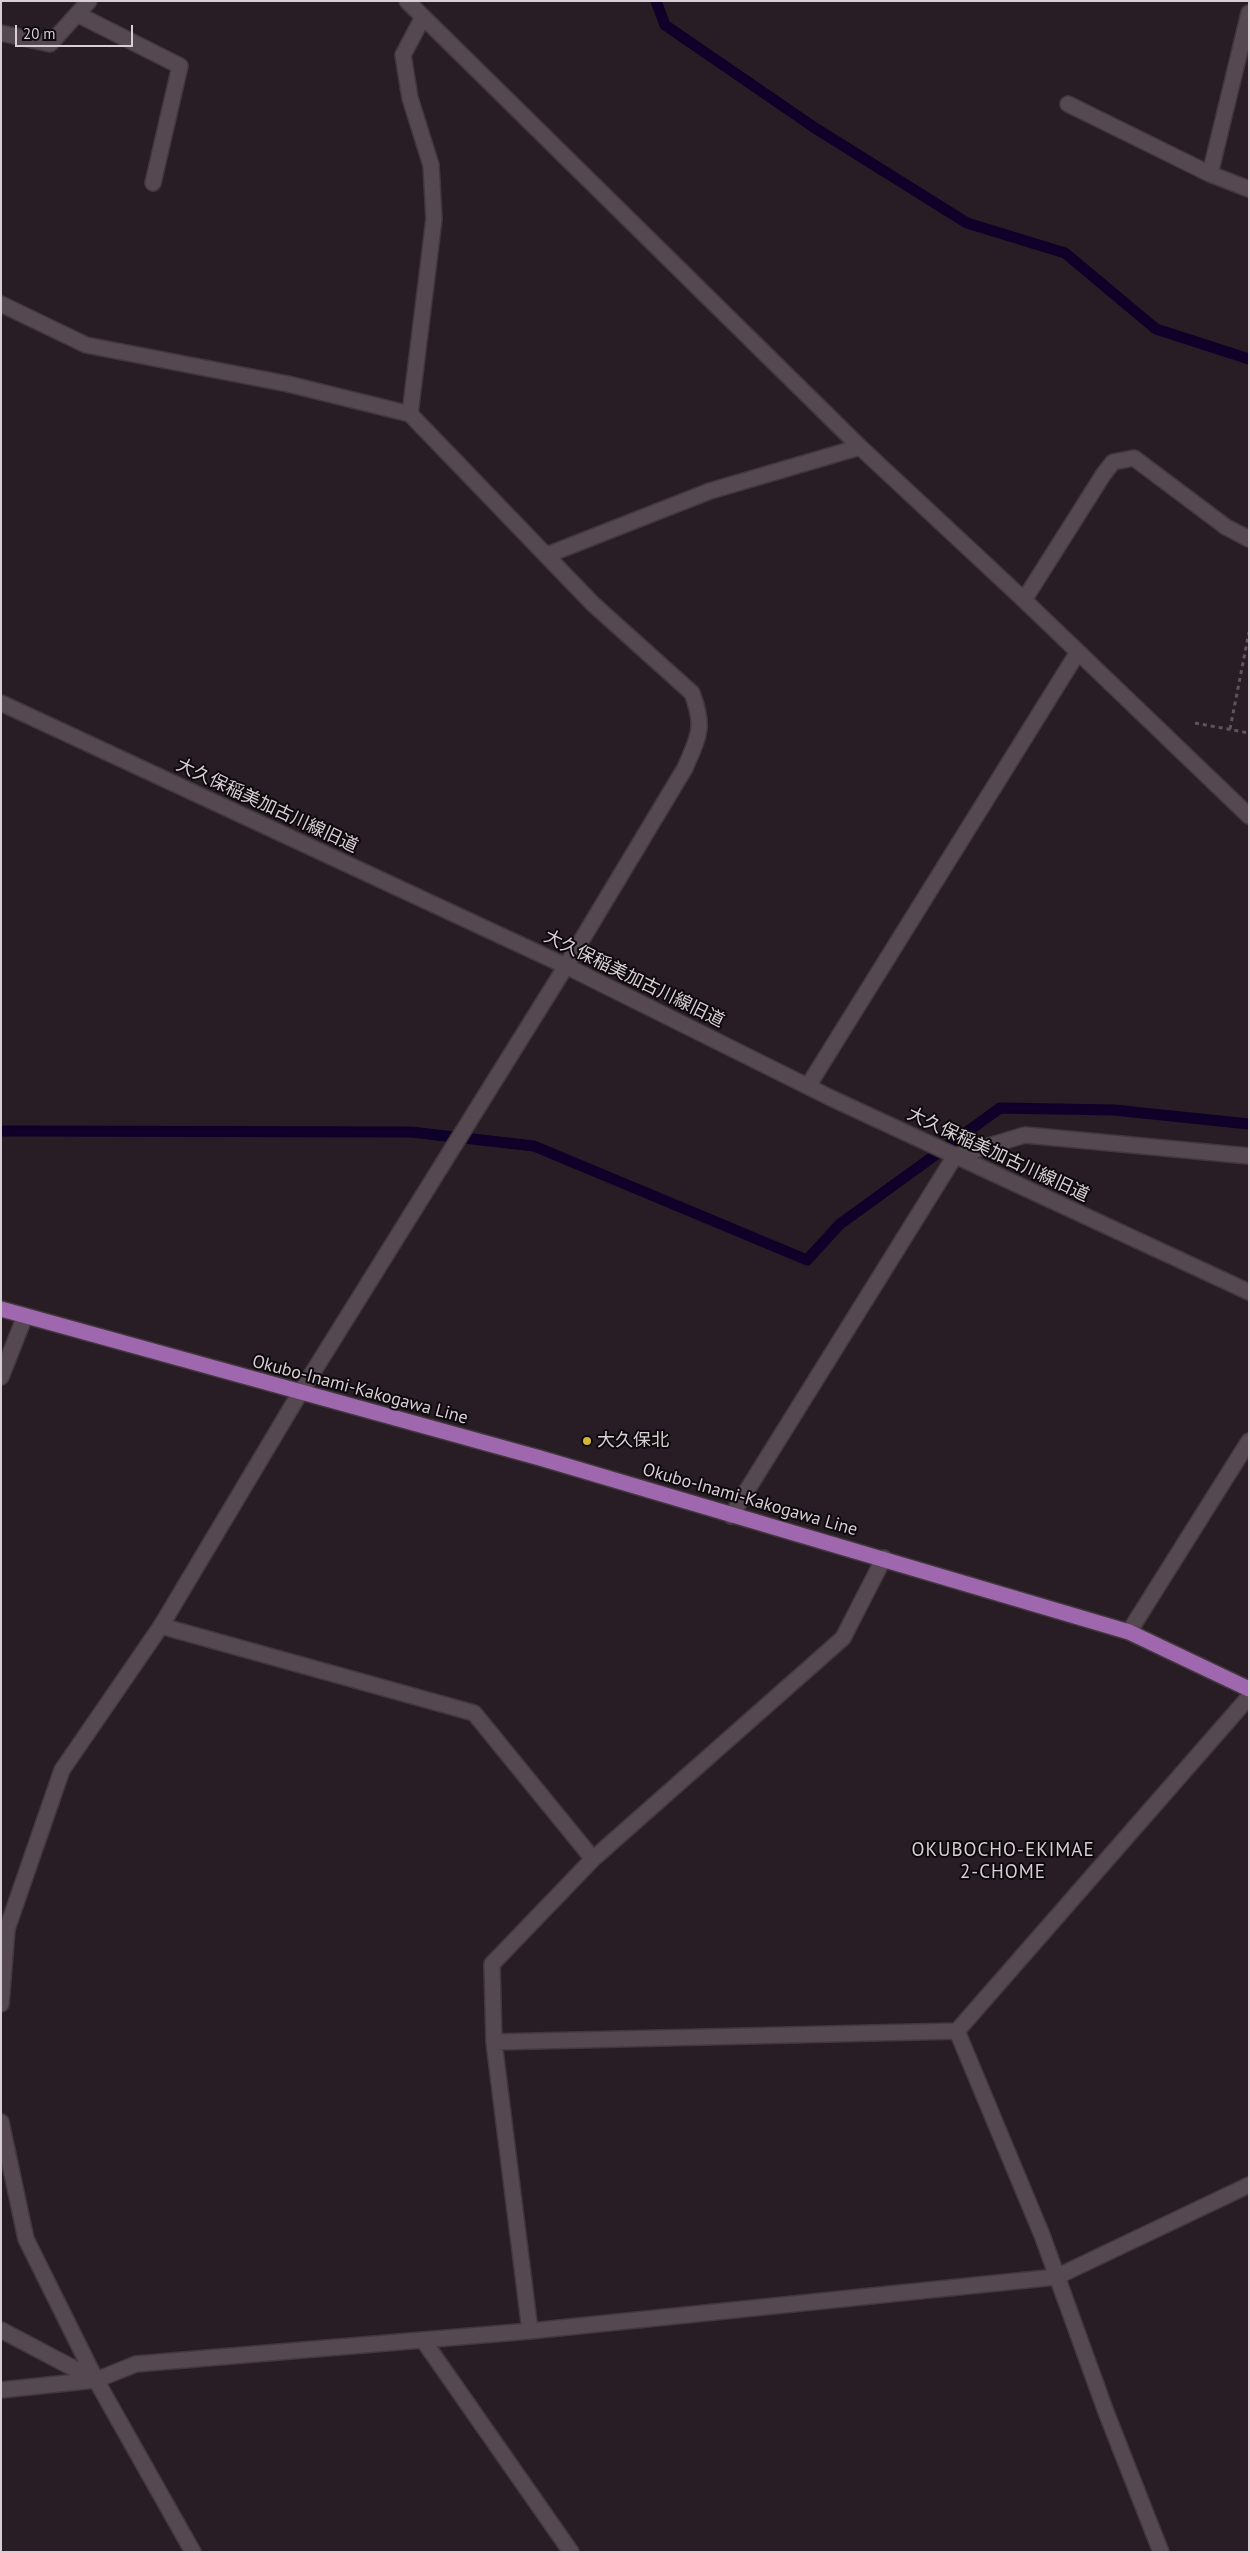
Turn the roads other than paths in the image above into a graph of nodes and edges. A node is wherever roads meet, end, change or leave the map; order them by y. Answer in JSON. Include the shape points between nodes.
{"nodes":[{"id":1,"x":88,"y":1,"type":"edge"},
{"id":2,"x":407,"y":1,"type":"edge"},
{"id":3,"x":1249,"y":13,"type":"edge"},
{"id":4,"x":77,"y":14,"type":"junction"},
{"id":5,"x":423,"y":17,"type":"junction"},
{"id":6,"x":1,"y":33,"type":"edge"},
{"id":7,"x":1068,"y":104,"type":"dead end"},
{"id":8,"x":1210,"y":174,"type":"junction"},
{"id":9,"x":153,"y":183,"type":"dead end"},
{"id":10,"x":1249,"y":189,"type":"edge"},
{"id":11,"x":1,"y":304,"type":"edge"},
{"id":12,"x":410,"y":414,"type":"junction"},
{"id":13,"x":860,"y":447,"type":"junction"},
{"id":14,"x":1249,"y":539,"type":"edge"},
{"id":15,"x":547,"y":555,"type":"junction"},
{"id":16,"x":1024,"y":600,"type":"junction"},
{"id":17,"x":1078,"y":652,"type":"junction"},
{"id":18,"x":1,"y":702,"type":"edge"},
{"id":19,"x":1249,"y":816,"type":"edge"},
{"id":20,"x":566,"y":966,"type":"junction"},
{"id":21,"x":808,"y":1086,"type":"junction"},
{"id":22,"x":955,"y":1156,"type":"junction"},
{"id":23,"x":1249,"y":1156,"type":"edge"},
{"id":24,"x":1249,"y":1292,"type":"edge"},
{"id":25,"x":1,"y":1309,"type":"edge"},
{"id":26,"x":25,"y":1316,"type":"junction"},
{"id":27,"x":1,"y":1377,"type":"edge"},
{"id":28,"x":300,"y":1393,"type":"junction"},
{"id":29,"x":1249,"y":1441,"type":"edge"},
{"id":30,"x":731,"y":1516,"type":"junction"},
{"id":31,"x":884,"y":1558,"type":"junction"},
{"id":32,"x":161,"y":1626,"type":"junction"},
{"id":33,"x":1129,"y":1632,"type":"junction"},
{"id":34,"x":1249,"y":1689,"type":"edge"},
{"id":35,"x":1249,"y":1697,"type":"edge"},
{"id":36,"x":593,"y":1859,"type":"junction"},
{"id":37,"x":2,"y":1971,"type":"edge"},
{"id":38,"x":1,"y":2004,"type":"edge"},
{"id":39,"x":957,"y":2032,"type":"junction"},
{"id":40,"x":494,"y":2042,"type":"junction"},
{"id":41,"x":1,"y":2122,"type":"edge"},
{"id":42,"x":1249,"y":2185,"type":"edge"},
{"id":43,"x":1056,"y":2277,"type":"junction"},
{"id":44,"x":1,"y":2330,"type":"edge"},
{"id":45,"x":530,"y":2331,"type":"junction"},
{"id":46,"x":423,"y":2340,"type":"junction"},
{"id":47,"x":96,"y":2380,"type":"junction"},
{"id":48,"x":1,"y":2390,"type":"edge"},
{"id":49,"x":193,"y":2552,"type":"edge"},
{"id":50,"x":571,"y":2552,"type":"edge"},
{"id":51,"x":1161,"y":2552,"type":"edge"}],
"edges":[{"from":1,"to":4,"type":"street"},
{"from":2,"to":5,"type":"street"},
{"from":3,"to":8,"type":"street"},
{"from":4,"to":6,"type":"street","via":[[50,44]]},
{"from":4,"to":9,"type":"street","via":[[180,66]]},
{"from":5,"to":12,"type":"street","via":[[403,55],[410,98],[432,165],[434,218]]},
{"from":5,"to":13,"type":"street"},
{"from":7,"to":8,"type":"street"},
{"from":8,"to":10,"type":"street"},
{"from":11,"to":12,"type":"street","via":[[86,345],[288,384]]},
{"from":12,"to":15,"type":"street"},
{"from":13,"to":15,"type":"street","via":[[710,491]]},
{"from":13,"to":16,"type":"street"},
{"from":14,"to":16,"type":"street","via":[[1226,527],[1134,458],[1114,462]]},
{"from":15,"to":20,"type":"street","via":[[593,604],[692,693],[700,734],[685,768]]},
{"from":16,"to":17,"type":"street"},
{"from":17,"to":19,"type":"street"},
{"from":17,"to":21,"type":"street"},
{"from":18,"to":20,"type":"street","name":"大久保稲美加古川線旧道"},
{"from":20,"to":21,"type":"street","name":"大久保稲美加古川線旧道"},
{"from":20,"to":28,"type":"street"},
{"from":21,"to":22,"type":"street","name":"大久保稲美加古川線旧道"},
{"from":22,"to":23,"type":"street","via":[[1025,1135]]},
{"from":22,"to":24,"type":"street","name":"大久保稲美加古川線旧道"},
{"from":22,"to":30,"type":"street"},
{"from":25,"to":26,"type":"main road","name":"Okubo-Inami-Kakogawa Line"},
{"from":26,"to":27,"type":"street"},
{"from":26,"to":28,"type":"main road","name":"Okubo-Inami-Kakogawa Line"},
{"from":28,"to":30,"type":"main road","name":"Okubo-Inami-Kakogawa Line","via":[[540,1458]]},
{"from":28,"to":32,"type":"street"},
{"from":29,"to":33,"type":"street"},
{"from":30,"to":31,"type":"main road","name":"Okubo-Inami-Kakogawa Line"},
{"from":31,"to":33,"type":"main road","name":"Okubo-Inami-Kakogawa Line"},
{"from":31,"to":36,"type":"street","via":[[843,1638]]},
{"from":32,"to":36,"type":"street","via":[[474,1712]]},
{"from":32,"to":37,"type":"street","via":[[62,1770],[7,1929]]},
{"from":33,"to":34,"type":"main road","name":"Okubo-Inami-Kakogawa Line"},
{"from":35,"to":39,"type":"street"},
{"from":36,"to":40,"type":"street","via":[[492,1964]]},
{"from":37,"to":38,"type":"street"},
{"from":39,"to":40,"type":"street"},
{"from":39,"to":43,"type":"street","via":[[1042,2235]]},
{"from":40,"to":45,"type":"street"},
{"from":41,"to":47,"type":"street","via":[[26,2239]]},
{"from":42,"to":43,"type":"street"},
{"from":43,"to":45,"type":"street"},
{"from":43,"to":51,"type":"street"},
{"from":44,"to":47,"type":"street"},
{"from":45,"to":46,"type":"street"},
{"from":46,"to":47,"type":"street","via":[[136,2364]]},
{"from":46,"to":50,"type":"street"},
{"from":47,"to":48,"type":"street"},
{"from":47,"to":49,"type":"street"}]}
